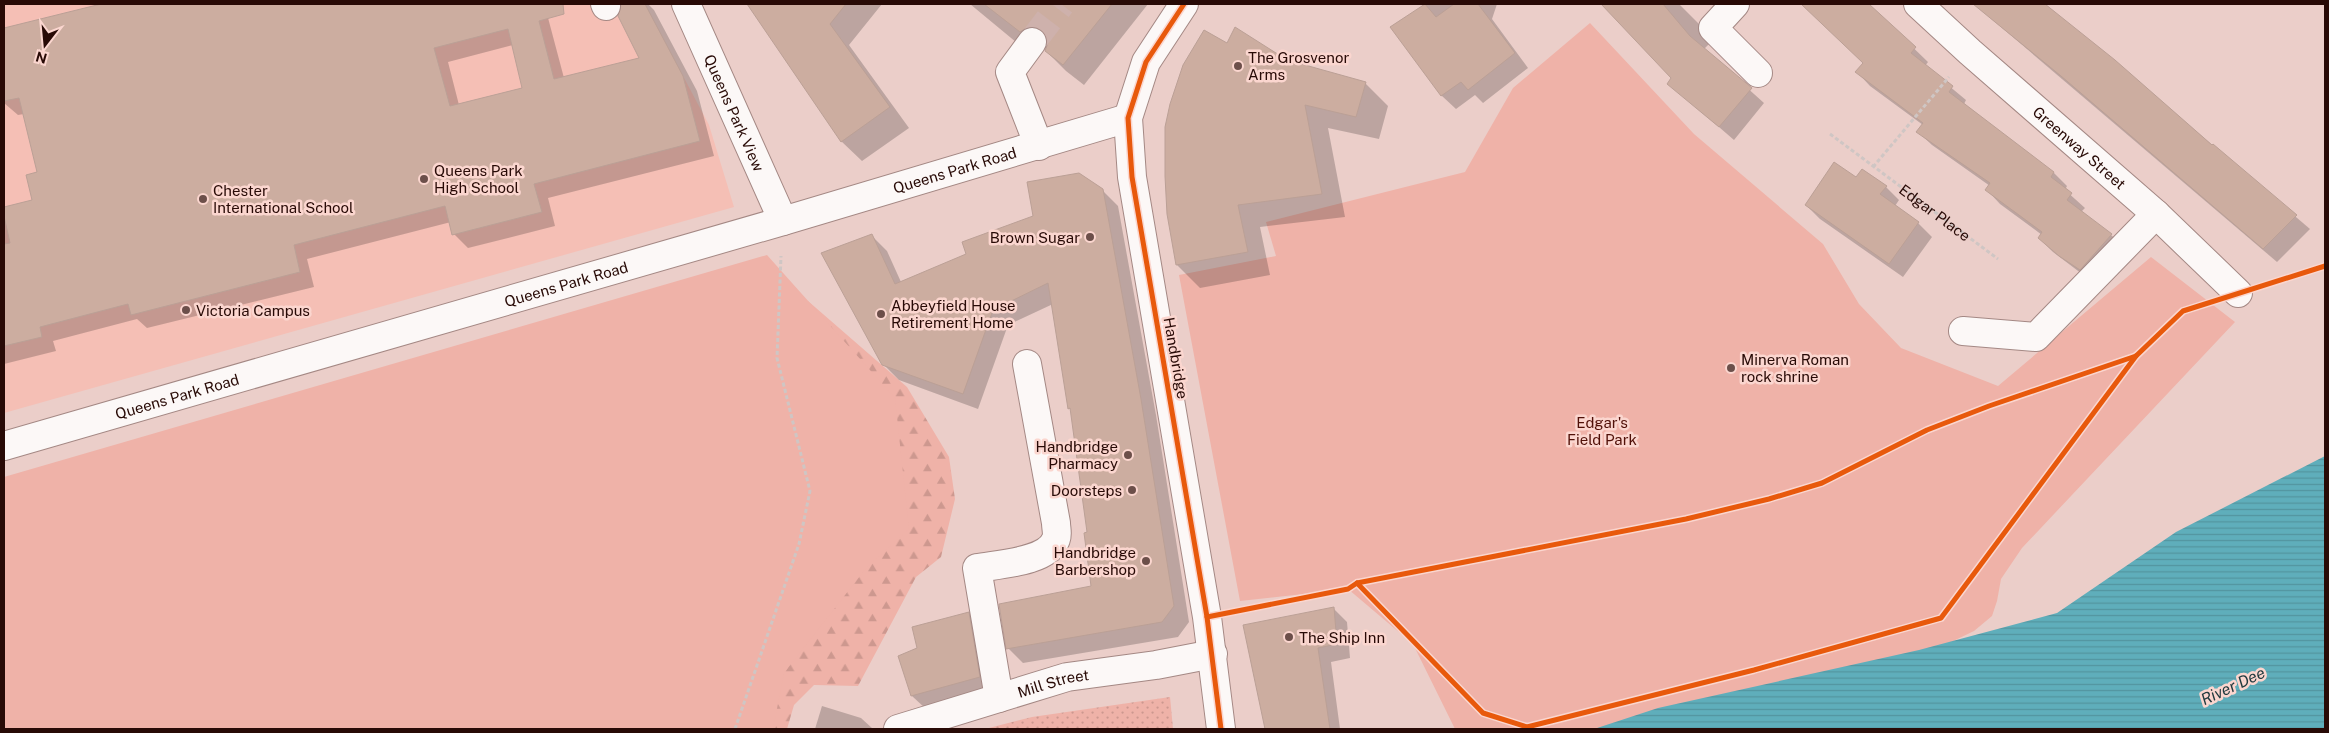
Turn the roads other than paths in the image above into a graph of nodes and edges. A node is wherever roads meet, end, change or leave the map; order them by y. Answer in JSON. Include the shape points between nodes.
{"nodes":[{"id":1,"x":686,"y":4,"type":"edge"},
{"id":2,"x":1184,"y":4,"type":"edge"},
{"id":3,"x":1735,"y":4,"type":"edge"},
{"id":4,"x":1918,"y":4,"type":"edge"},
{"id":5,"x":1032,"y":42,"type":"tunnel mouth"},
{"id":6,"x":1758,"y":73,"type":"dead end"},
{"id":7,"x":1128,"y":118,"type":"junction"},
{"id":8,"x":1039,"y":146,"type":"junction"},
{"id":9,"x":2156,"y":214,"type":"junction"},
{"id":10,"x":783,"y":221,"type":"junction"},
{"id":11,"x":2238,"y":293,"type":"dead end"},
{"id":12,"x":1963,"y":331,"type":"dead end"},
{"id":13,"x":1027,"y":364,"type":"dead end"},
{"id":14,"x":4,"y":446,"type":"edge"},
{"id":15,"x":1213,"y":654,"type":"junction"},
{"id":16,"x":999,"y":698,"type":"junction"},
{"id":17,"x":898,"y":729,"type":"edge"},
{"id":18,"x":1221,"y":729,"type":"edge"}],
"edges":[{"from":1,"to":10,"type":"street","name":"Queens Park View"},
{"from":2,"to":7,"type":"street","name":"Handbridge","via":[[1146,62]]},
{"from":3,"to":6,"type":"street","via":[[1713,28]]},
{"from":4,"to":9,"type":"street","name":"Greenway Street"},
{"from":5,"to":8,"type":"street","via":[[1010,72]]},
{"from":7,"to":8,"type":"street","name":"Queens Park Road"},
{"from":7,"to":15,"type":"street","name":"Handbridge","via":[[1132,177]]},
{"from":8,"to":10,"type":"street","name":"Queens Park Road"},
{"from":9,"to":11,"type":"street","name":"Greenway Street"},
{"from":9,"to":12,"type":"street","via":[[2036,337]]},
{"from":10,"to":14,"type":"street","name":"Queens Park Road"},
{"from":13,"to":16,"type":"street","via":[[1057,538],[1050,550],[1040,556],[978,568]]},
{"from":15,"to":16,"type":"street","name":"Mill Street","via":[[1067,677]]},
{"from":15,"to":18,"type":"street","name":"Handbridge"},
{"from":16,"to":17,"type":"street","name":"Mill Street"}]}
